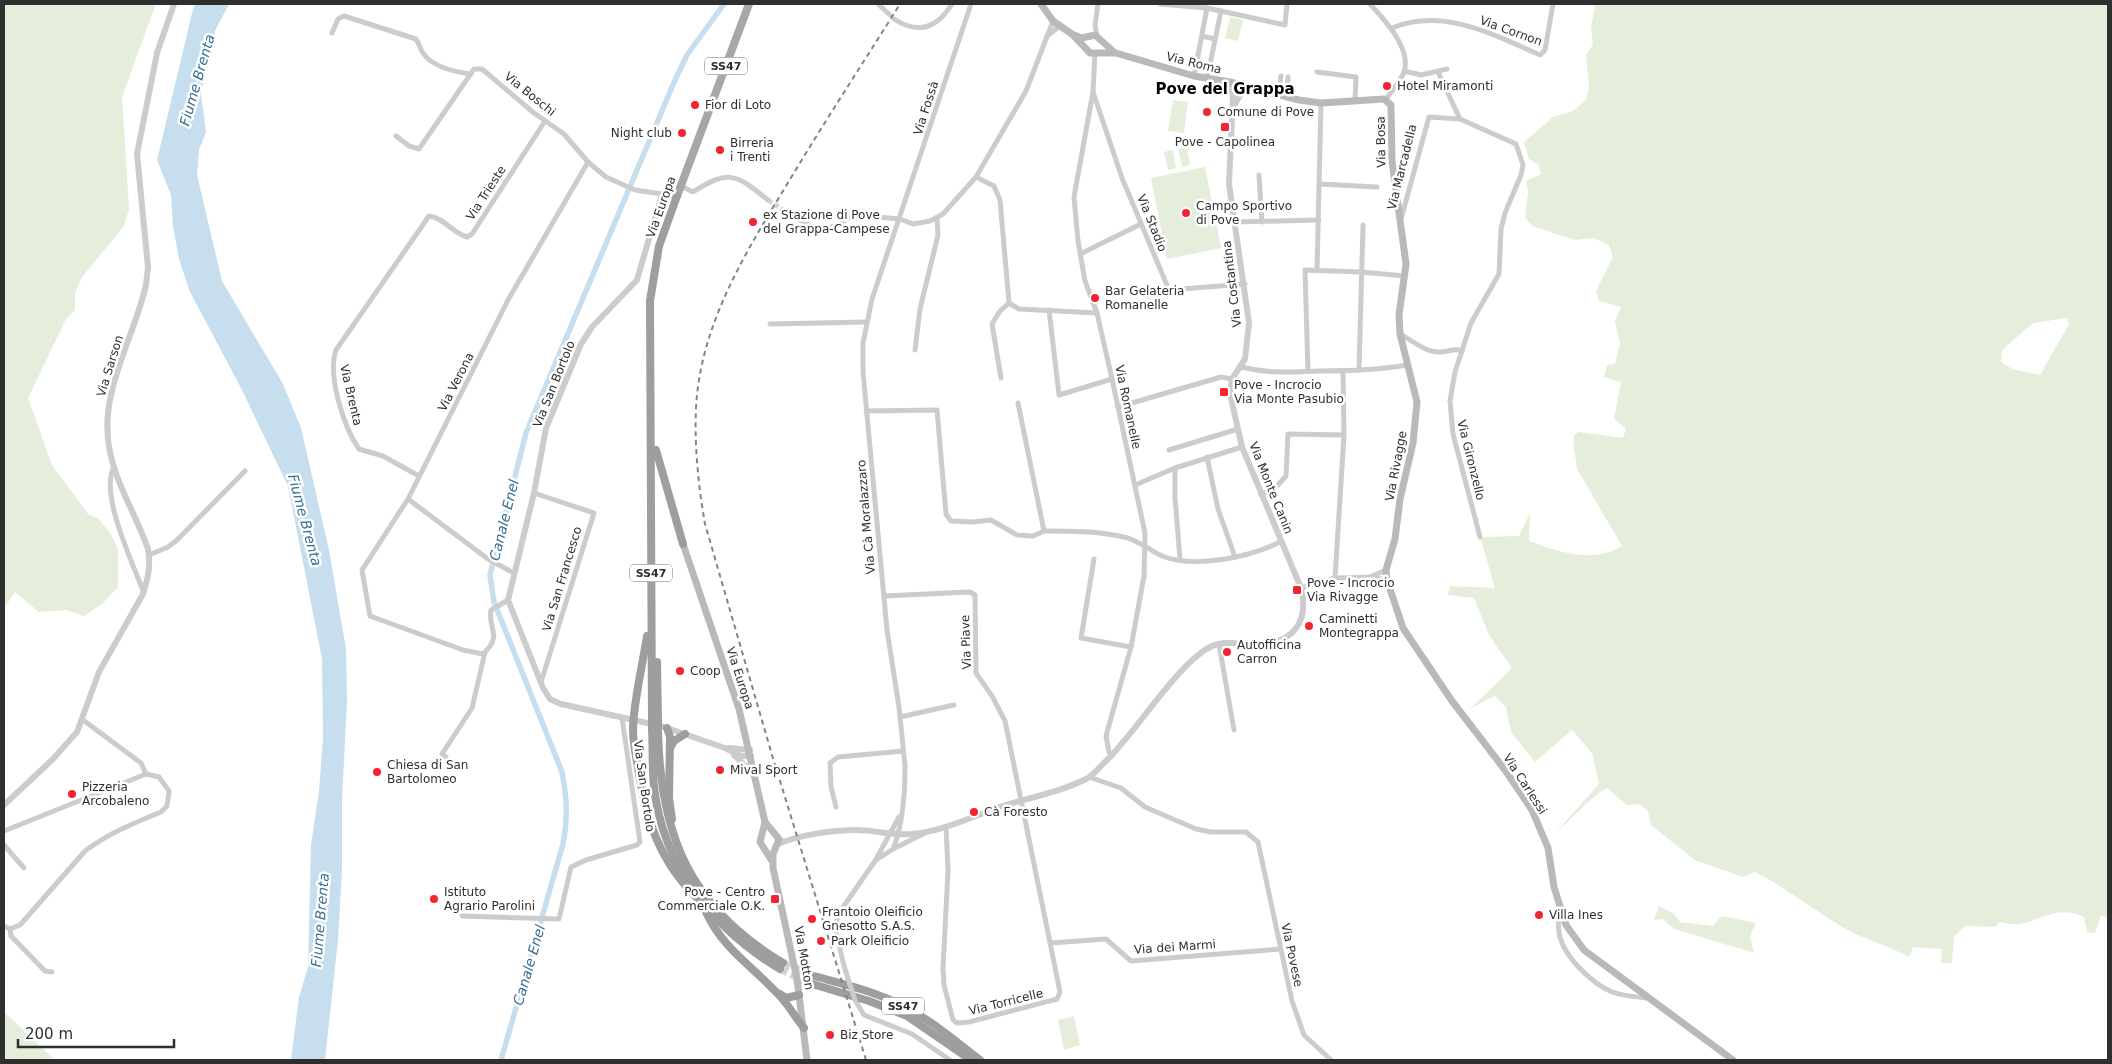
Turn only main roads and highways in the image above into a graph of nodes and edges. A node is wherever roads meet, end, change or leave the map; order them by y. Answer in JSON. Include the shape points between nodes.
{"nodes":[{"id":1,"x":749,"y":4,"type":"edge"},
{"id":2,"x":1042,"y":4,"type":"edge"},
{"id":3,"x":1072,"y":34,"type":"junction"},
{"id":4,"x":1088,"y":36,"type":"junction"},
{"id":5,"x":1099,"y":39,"type":"junction"},
{"id":6,"x":1091,"y":51,"type":"junction"},
{"id":7,"x":1116,"y":53,"type":"junction"},
{"id":8,"x":1386,"y":99,"type":"joint"},
{"id":9,"x":677,"y":196,"type":"joint"},
{"id":10,"x":1401,"y":219,"type":"joint"},
{"id":11,"x":1407,"y":365,"type":"joint"},
{"id":12,"x":652,"y":429,"type":"junction"},
{"id":13,"x":652,"y":481,"type":"junction"},
{"id":14,"x":683,"y":544,"type":"joint"},
{"id":15,"x":652,"y":620,"type":"junction"},
{"id":16,"x":1411,"y":640,"type":"joint"},
{"id":17,"x":655,"y":720,"type":"junction"},
{"id":18,"x":667,"y":728,"type":"road end"},
{"id":19,"x":655,"y":730,"type":"junction"},
{"id":20,"x":684,"y":734,"type":"road end"},
{"id":21,"x":670,"y":748,"type":"junction"},
{"id":22,"x":766,"y":822,"type":"junction"},
{"id":23,"x":671,"y":831,"type":"junction"},
{"id":24,"x":774,"y":833,"type":"junction"},
{"id":25,"x":761,"y":835,"type":"junction"},
{"id":26,"x":776,"y":846,"type":"junction"},
{"id":27,"x":766,"y":850,"type":"junction"},
{"id":28,"x":772,"y":861,"type":"junction"},
{"id":29,"x":700,"y":902,"type":"junction"},
{"id":30,"x":776,"y":992,"type":"junction"},
{"id":31,"x":799,"y":995,"type":"junction"},
{"id":32,"x":804,"y":1028,"type":"junction"},
{"id":33,"x":807,"y":1060,"type":"edge"},
{"id":34,"x":971,"y":1060,"type":"edge"},
{"id":35,"x":980,"y":1060,"type":"edge"},
{"id":36,"x":1733,"y":1060,"type":"edge"}],
"edges":[{"from":1,"to":9,"type":"main road","name":"Via Europa","number":"SS47"},
{"from":2,"to":3,"type":"main road","via":[[1053,21]]},
{"from":3,"to":4,"type":"main road"},
{"from":3,"to":6,"type":"main road"},
{"from":4,"to":5,"type":"main road"},
{"from":4,"to":6,"type":"main road"},
{"from":5,"to":6,"type":"main road"},
{"from":5,"to":7,"type":"main road","name":"Via Roma"},
{"from":6,"to":7,"type":"main road","name":"Via Roma"},
{"from":7,"to":8,"type":"main road","name":"Via Roma","via":[[1287,98],[1321,102]]},
{"from":8,"to":10,"type":"main road","name":"Via Bosa","via":[[1391,105],[1392,161]]},
{"from":9,"to":12,"type":"highway","name":"Via Europa","number":"SS47","via":[[659,246],[651,283]]},
{"from":10,"to":11,"type":"main road","name":"Via Marcadella","via":[[1406,276],[1400,334]]},
{"from":11,"to":16,"type":"main road","name":"Via Rivagge","via":[[1417,402],[1414,443],[1400,499],[1386,580],[1398,616]]},
{"from":12,"to":13,"type":"highway","number":"SS47"},
{"from":12,"to":14,"type":"highway","via":[[664,485]]},
{"from":13,"to":15,"type":"highway","number":"SS47"},
{"from":13,"to":17,"type":"highway","number":"SS47","via":[[656,511]]},
{"from":14,"to":22,"type":"main road","name":"Via Europa","via":[[739,709]]},
{"from":15,"to":17,"type":"highway","number":"SS47"},
{"from":15,"to":29,"type":"highway","via":[[634,720],[635,749],[650,824],[679,881]]},
{"from":16,"to":36,"type":"main road","name":"Via Carlessi","via":[[1532,810],[1548,848],[1554,887],[1566,925],[1584,950]]},
{"from":17,"to":19,"type":"highway","number":"SS47","bridge":true},
{"from":18,"to":21,"type":"highway"},
{"from":19,"to":23,"type":"highway","number":"SS47","via":[[661,789]]},
{"from":19,"to":29,"type":"highway","number":"SS47","via":[[654,787],[662,826],[677,864]]},
{"from":20,"to":21,"type":"highway"},
{"from":21,"to":23,"type":"highway"},
{"from":22,"to":24,"type":"main road","name":"Via Europa"},
{"from":22,"to":25,"type":"main road"},
{"from":23,"to":29,"type":"highway","number":"SS47","via":[[687,867],[713,905],[781,966],[742,945]]},
{"from":24,"to":25,"type":"main road"},
{"from":24,"to":26,"type":"main road","name":"Via Europa"},
{"from":25,"to":27,"type":"main road","via":[[760,845]]},
{"from":26,"to":27,"type":"main road"},
{"from":26,"to":28,"type":"main road","name":"Via Motton"},
{"from":27,"to":28,"type":"main road","name":"Via Motton"},
{"from":28,"to":31,"type":"main road","name":"Via Motton"},
{"from":29,"to":30,"type":"highway","via":[[714,931]]},
{"from":30,"to":31,"type":"highway","via":[[786,998]]},
{"from":30,"to":32,"type":"highway"},
{"from":31,"to":32,"type":"main road","name":"Via Motton"},
{"from":32,"to":33,"type":"main road","name":"Via Motton"},
{"from":34,"to":35,"type":"highway","number":"SS47","via":[[907,1016],[812,979],[875,994],[901,1005]]}]}
